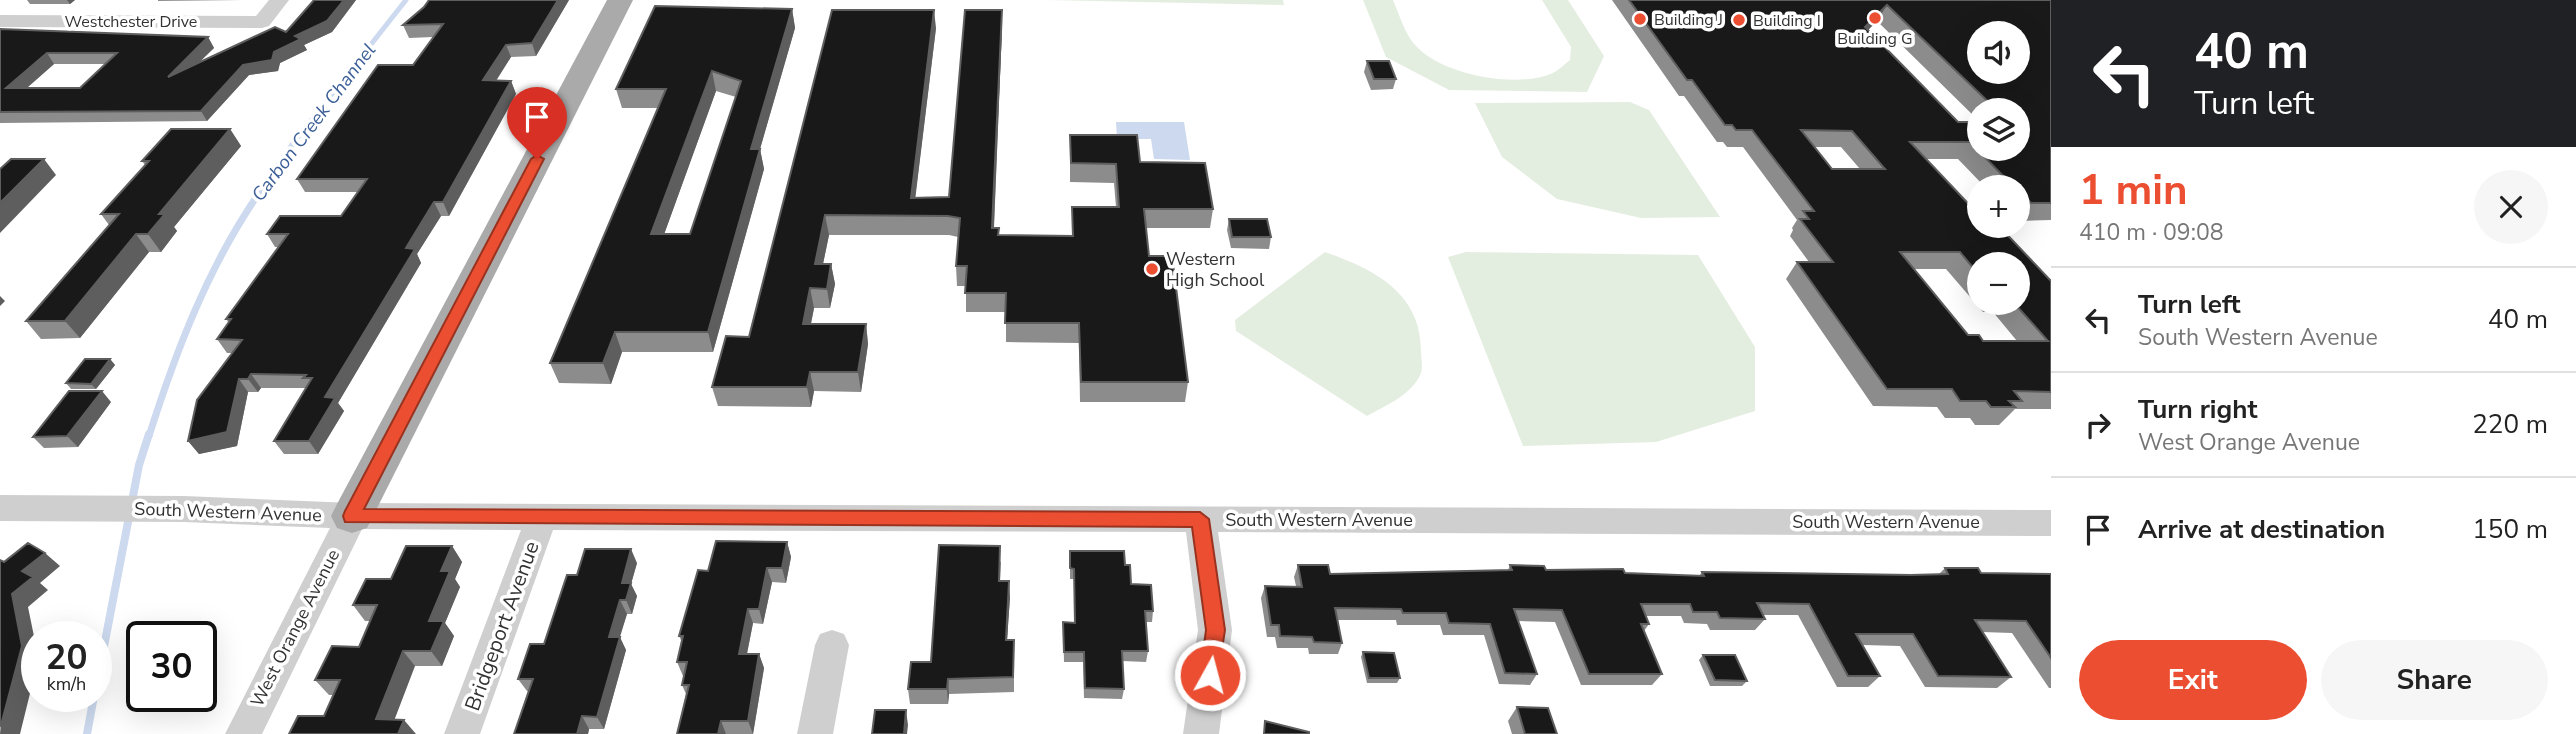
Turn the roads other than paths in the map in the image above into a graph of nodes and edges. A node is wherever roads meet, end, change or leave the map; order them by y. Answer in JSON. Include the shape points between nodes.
{"nodes":[{"id":1,"x":279,"y":0,"type":"edge"},
{"id":2,"x":620,"y":0,"type":"edge"},
{"id":3,"x":0,"y":20,"type":"edge"},
{"id":4,"x":0,"y":508,"type":"edge"},
{"id":5,"x":352,"y":516,"type":"junction"},
{"id":6,"x":542,"y":517,"type":"junction"},
{"id":7,"x":1200,"y":519,"type":"junction"},
{"id":8,"x":2051,"y":523,"type":"edge"},
{"id":9,"x":832,"y":645,"type":"dead end"},
{"id":10,"x":243,"y":734,"type":"edge"},
{"id":11,"x":462,"y":734,"type":"edge"},
{"id":12,"x":815,"y":734,"type":"edge"},
{"id":13,"x":1201,"y":734,"type":"edge"}],
"edges":[{"from":1,"to":3,"type":"street","name":"Westchester Drive","via":[[262,22]]},
{"from":2,"to":5,"type":"main road","name":"West Orange Avenue"},
{"from":4,"to":5,"type":"street","name":"South Western Avenue"},
{"from":5,"to":6,"type":"street","name":"South Western Avenue"},
{"from":5,"to":10,"type":"street","name":"West Orange Avenue"},
{"from":6,"to":7,"type":"street","name":"South Western Avenue"},
{"from":6,"to":11,"type":"street","name":"Bridgeport Avenue"},
{"from":7,"to":8,"type":"street","name":"South Western Avenue"},
{"from":7,"to":13,"type":"street","via":[[1215,630]]},
{"from":9,"to":12,"type":"street"}]}
